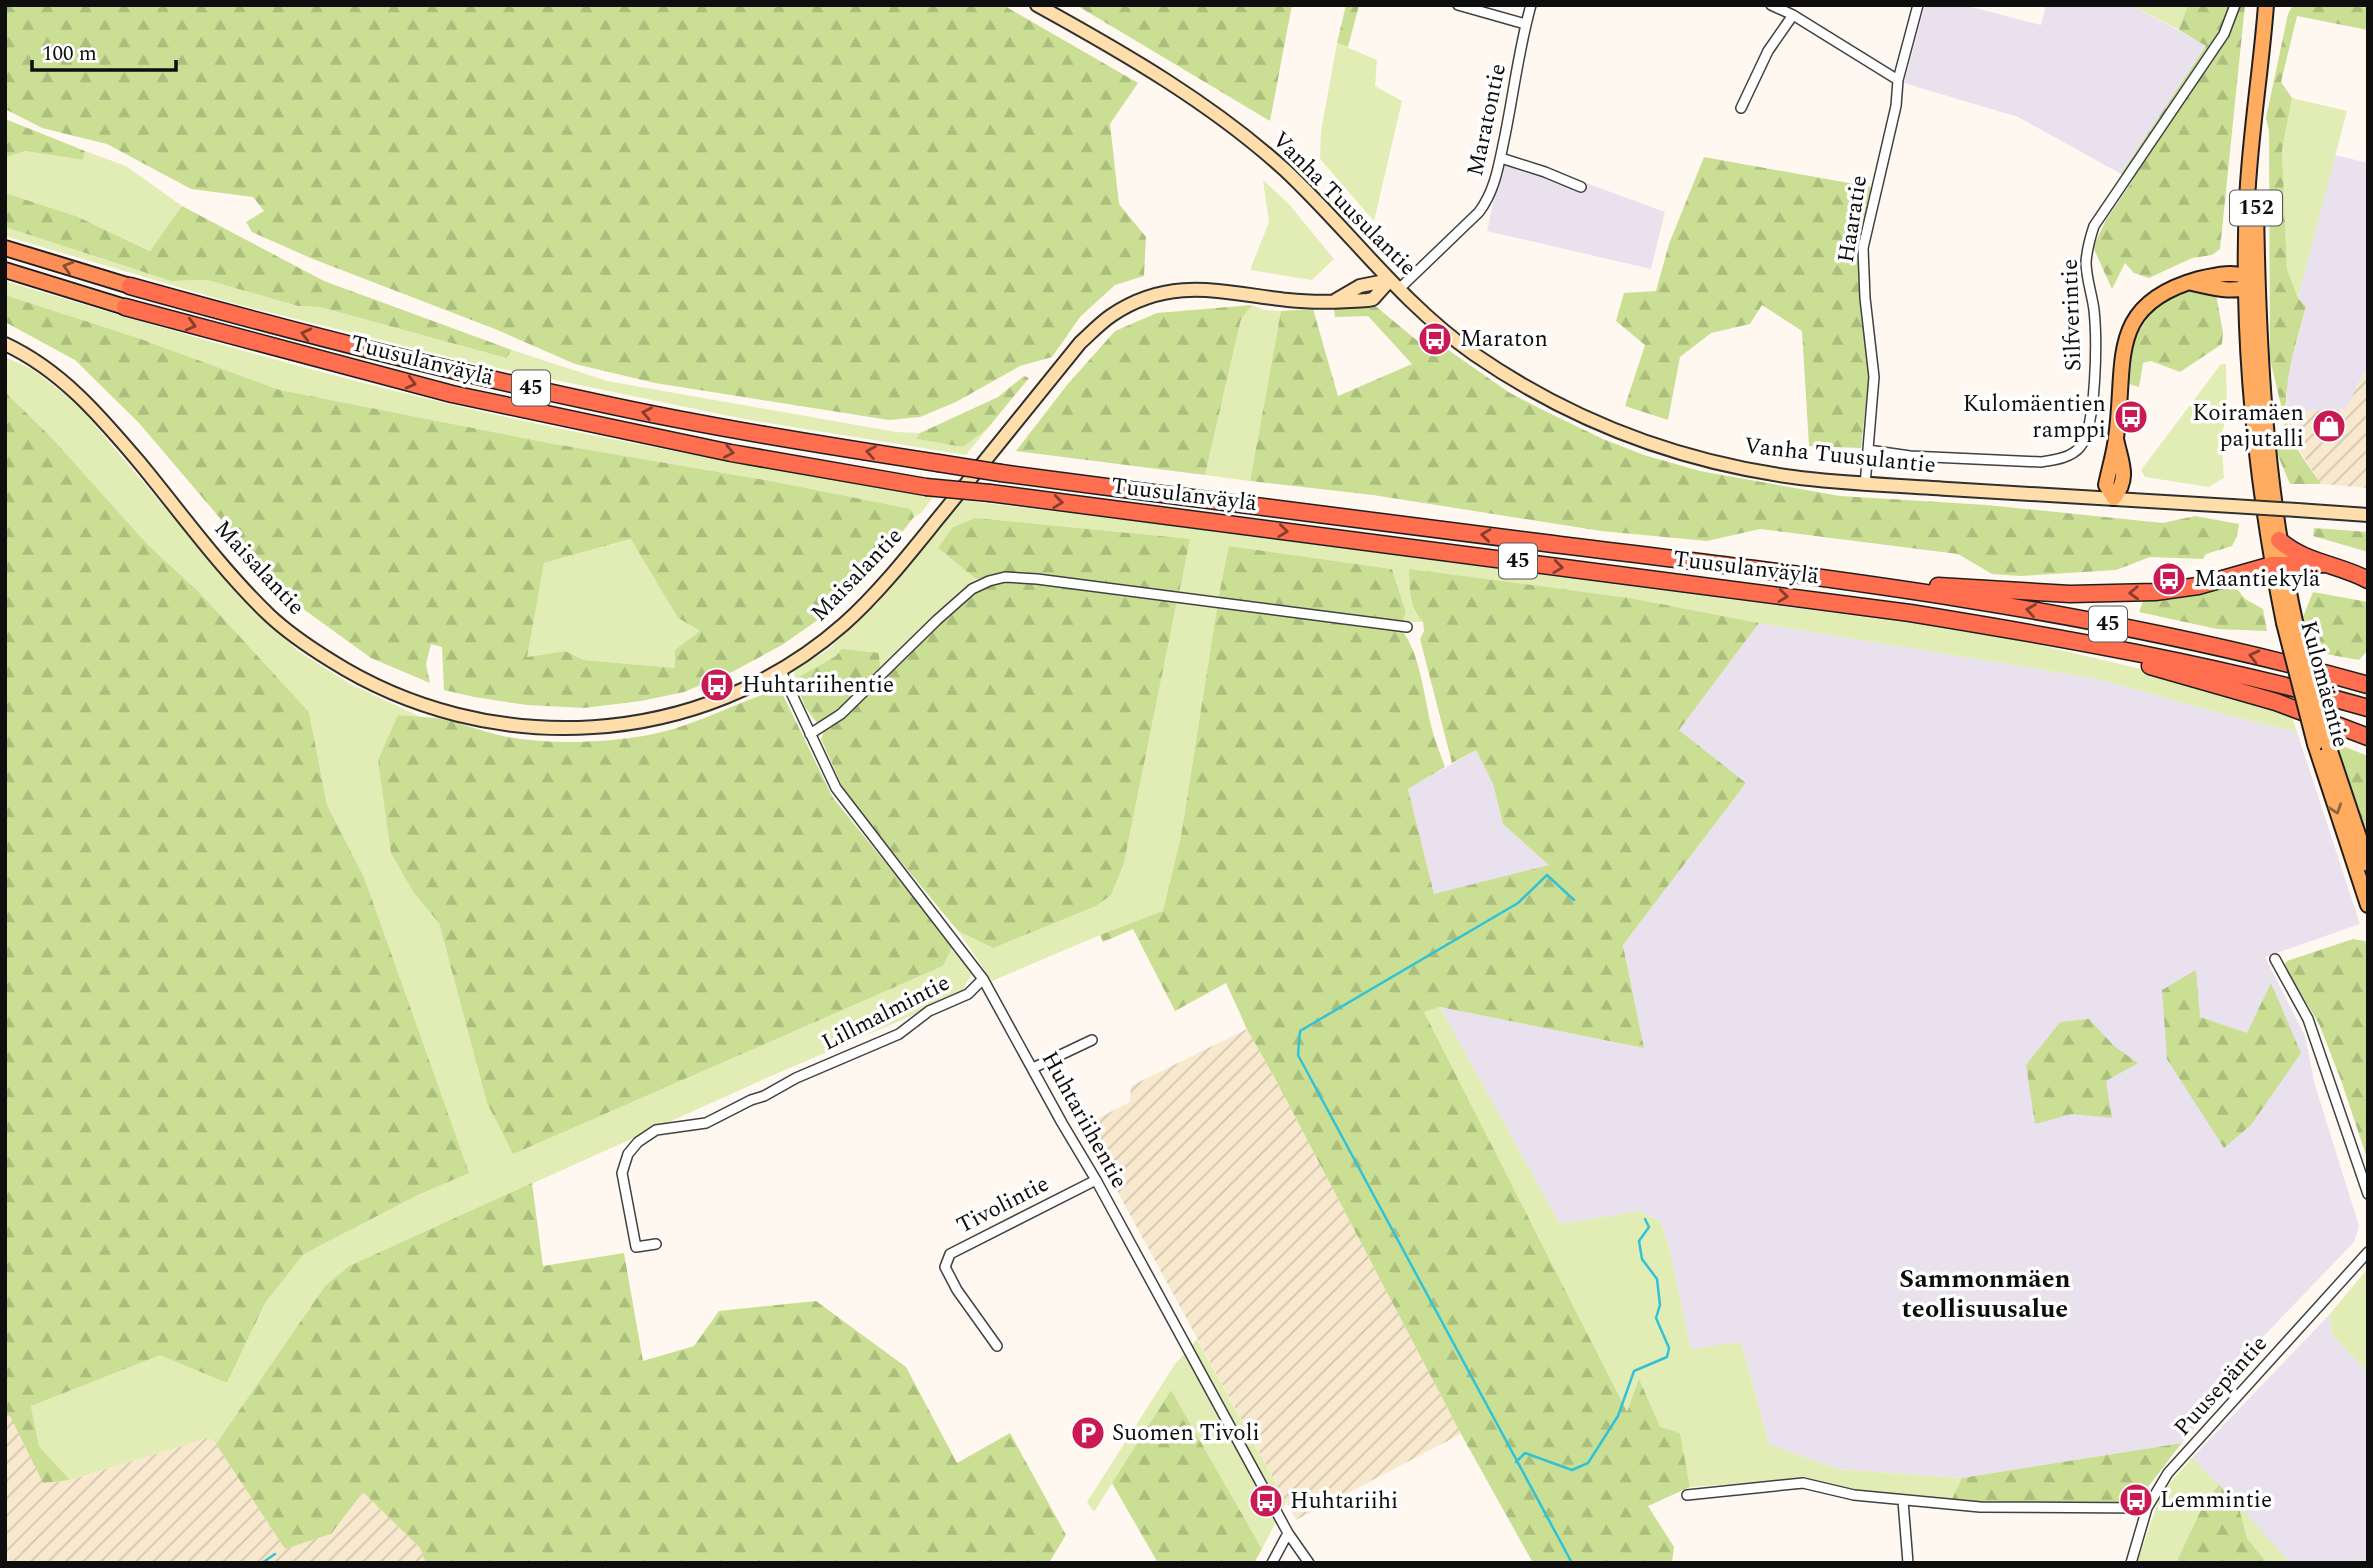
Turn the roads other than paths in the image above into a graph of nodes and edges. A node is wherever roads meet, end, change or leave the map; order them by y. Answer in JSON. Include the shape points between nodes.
{"nodes":[{"id":1,"x":1037,"y":5,"type":"edge"},
{"id":2,"x":1458,"y":5,"type":"edge"},
{"id":3,"x":1531,"y":5,"type":"edge"},
{"id":4,"x":1771,"y":5,"type":"edge"},
{"id":5,"x":1919,"y":5,"type":"edge"},
{"id":6,"x":2235,"y":5,"type":"edge"},
{"id":7,"x":2266,"y":5,"type":"edge"},
{"id":8,"x":2272,"y":5,"type":"edge"},
{"id":9,"x":1793,"y":15,"type":"junction"},
{"id":10,"x":1525,"y":24,"type":"junction"},
{"id":11,"x":2264,"y":33,"type":"junction"},
{"id":12,"x":1898,"y":80,"type":"junction"},
{"id":13,"x":1741,"y":108,"type":"dead end"},
{"id":14,"x":1500,"y":158,"type":"junction"},
{"id":15,"x":1581,"y":187,"type":"dead end"},
{"id":16,"x":5,"y":248,"type":"edge"},
{"id":17,"x":5,"y":270,"type":"edge"},
{"id":18,"x":2250,"y":282,"type":"junction"},
{"id":19,"x":1394,"y":284,"type":"junction"},
{"id":20,"x":130,"y":286,"type":"joint"},
{"id":21,"x":125,"y":307,"type":"joint"},
{"id":22,"x":5,"y":344,"type":"edge"},
{"id":23,"x":1868,"y":450,"type":"junction"},
{"id":24,"x":1865,"y":485,"type":"junction"},
{"id":25,"x":2114,"y":498,"type":"junction"},
{"id":26,"x":2368,"y":514,"type":"edge"},
{"id":27,"x":2279,"y":540,"type":"junction"},
{"id":28,"x":2325,"y":564,"type":"junction"},
{"id":29,"x":2277,"y":565,"type":"junction"},
{"id":30,"x":2368,"y":580,"type":"edge"},
{"id":31,"x":1845,"y":581,"type":"junction"},
{"id":32,"x":1407,"y":627,"type":"dead end"},
{"id":33,"x":2044,"y":635,"type":"junction"},
{"id":34,"x":780,"y":670,"type":"junction"},
{"id":35,"x":2368,"y":685,"type":"edge"},
{"id":36,"x":2368,"y":708,"type":"edge"},
{"id":37,"x":810,"y":734,"type":"junction"},
{"id":38,"x":2368,"y":737,"type":"edge"},
{"id":39,"x":2322,"y":746,"type":"junction"},
{"id":40,"x":2368,"y":864,"type":"edge"},
{"id":41,"x":2368,"y":905,"type":"edge"},
{"id":42,"x":2275,"y":960,"type":"dead end"},
{"id":43,"x":983,"y":979,"type":"junction"},
{"id":44,"x":1093,"y":1040,"type":"dead end"},
{"id":45,"x":1033,"y":1068,"type":"junction"},
{"id":46,"x":1096,"y":1180,"type":"junction"},
{"id":47,"x":2368,"y":1194,"type":"edge"},
{"id":48,"x":656,"y":1244,"type":"dead end"},
{"id":49,"x":2368,"y":1252,"type":"edge"},
{"id":50,"x":997,"y":1346,"type":"dead end"},
{"id":51,"x":1687,"y":1495,"type":"dead end"},
{"id":52,"x":1903,"y":1501,"type":"junction"},
{"id":53,"x":2147,"y":1508,"type":"junction"},
{"id":54,"x":1288,"y":1533,"type":"junction"},
{"id":55,"x":1272,"y":1563,"type":"edge"},
{"id":56,"x":1309,"y":1563,"type":"edge"},
{"id":57,"x":1909,"y":1563,"type":"edge"},
{"id":58,"x":2131,"y":1563,"type":"edge"}],
"edges":[{"from":1,"to":19,"type":"main road","name":"Vanha Tuusulantie","via":[[1214,112],[1284,170]]},
{"from":2,"to":10,"type":"street"},
{"from":3,"to":10,"type":"street","name":"Maratontie"},
{"from":4,"to":9,"type":"street"},
{"from":5,"to":12,"type":"street","name":"Haaratie"},
{"from":6,"to":23,"type":"street","name":"Silfverintie","via":[[2218,44],[2094,226],[2086,265],[2094,312],[2093,395],[2089,429],[2079,448],[2060,460],[2041,462]]},
{"from":7,"to":11,"type":"main road","name":"Kulomäentie","number":"152"},
{"from":8,"to":11,"type":"main road","name":"Kulomäentie","number":"152"},
{"from":9,"to":12,"type":"street"},
{"from":9,"to":13,"type":"street","via":[[1768,51]]},
{"from":10,"to":14,"type":"street","name":"Maratontie"},
{"from":11,"to":18,"type":"main road","name":"Kulomäentie","number":"152","via":[[2247,198]]},
{"from":12,"to":23,"type":"street","name":"Haaratie","via":[[1863,248],[1874,377]]},
{"from":14,"to":15,"type":"street"},
{"from":14,"to":19,"type":"street","name":"Maratontie","via":[[1490,198],[1479,212]]},
{"from":20,"to":16,"type":"highway","name":"Tuusulanväylä","number":"45","one_way":true},
{"from":17,"to":21,"type":"highway","name":"Tuusulanväylä","number":"45"},
{"from":18,"to":25,"type":"main road","via":[[2224,274],[2187,282],[2149,303],[2128,332],[2116,439],[2123,486]]},
{"from":18,"to":27,"type":"main road","name":"Kulomäentie","number":"152"},
{"from":18,"to":29,"type":"main road","name":"Kulomäentie","number":"152","via":[[2251,401]]},
{"from":19,"to":24,"type":"main road","name":"Vanha Tuusulantie","via":[[1472,352],[1539,395],[1609,430],[1696,458]]},
{"from":19,"to":34,"type":"main road","name":"Maisalantie","via":[[1373,299],[1332,302],[1226,290],[1172,291],[1149,296],[1111,316],[1080,343],[870,599],[823,641]]},
{"from":31,"to":20,"type":"highway","name":"Tuusulanväylä","number":"45","one_way":true,"bridge":true,"via":[[1001,473],[735,430],[294,331]]},
{"from":21,"to":33,"type":"highway","name":"Tuusulanväylä","number":"45","one_way":true,"bridge":true,"via":[[452,394],[731,453],[926,487],[1896,611]]},
{"from":22,"to":34,"type":"main road","name":"Maisalantie","via":[[58,376],[83,399],[269,615],[373,686],[434,710],[488,723],[547,729],[611,726],[672,715]]},
{"from":23,"to":24,"type":"street","name":"Haaratie"},
{"from":24,"to":25,"type":"main road","name":"Vanha Tuusulantie"},
{"from":25,"to":26,"type":"main road","name":"Vanha Tuusulantie","bridge":true},
{"from":27,"to":28,"type":"highway","via":[[2292,552]]},
{"from":27,"to":29,"type":"main road","name":"Kulomäentie","number":"152"},
{"from":28,"to":29,"type":"highway"},
{"from":28,"to":30,"type":"highway"},
{"from":29,"to":31,"type":"highway","one_way":true,"via":[[2198,586],[2102,594]]},
{"from":29,"to":39,"type":"main road","name":"Kulomäentie","number":"152","bridge":true},
{"from":35,"to":31,"type":"highway","name":"Tuusulanväylä","number":"45","one_way":true,"via":[[2057,614]]},
{"from":32,"to":37,"type":"street","via":[[1004,577],[972,589],[841,714]]},
{"from":33,"to":36,"type":"highway","name":"Tuusulanväylä","number":"45"},
{"from":33,"to":38,"type":"highway","via":[[2276,702]]},
{"from":34,"to":37,"type":"street","name":"Huhtariihentie"},
{"from":37,"to":43,"type":"street","name":"Huhtariihentie","via":[[848,805]]},
{"from":39,"to":40,"type":"main road","name":"Kulomäentie","number":"152"},
{"from":39,"to":41,"type":"main road","name":"Kulomäentie","number":"152","one_way":true},
{"from":42,"to":47,"type":"street","via":[[2308,1019]]},
{"from":43,"to":45,"type":"street","name":"Huhtariihentie"},
{"from":43,"to":48,"type":"street","name":"Lillmalmintie","via":[[968,994],[929,1012],[899,1034],[706,1123],[656,1130],[638,1142],[622,1173],[636,1247]]},
{"from":44,"to":45,"type":"street"},
{"from":45,"to":46,"type":"street","name":"Huhtariihentie"},
{"from":46,"to":50,"type":"street","name":"Tivolintie","via":[[950,1254],[945,1267]]},
{"from":46,"to":54,"type":"street","name":"Huhtariihentie"},
{"from":49,"to":53,"type":"street","name":"Puusepäntie","via":[[2168,1473]]},
{"from":51,"to":52,"type":"street","via":[[1803,1483]]},
{"from":52,"to":53,"type":"street","via":[[1980,1507]]},
{"from":52,"to":57,"type":"street"},
{"from":53,"to":58,"type":"street","name":"Puusepäntie"},
{"from":54,"to":55,"type":"street"},
{"from":54,"to":56,"type":"street","name":"Huhtariihentie"}]}
